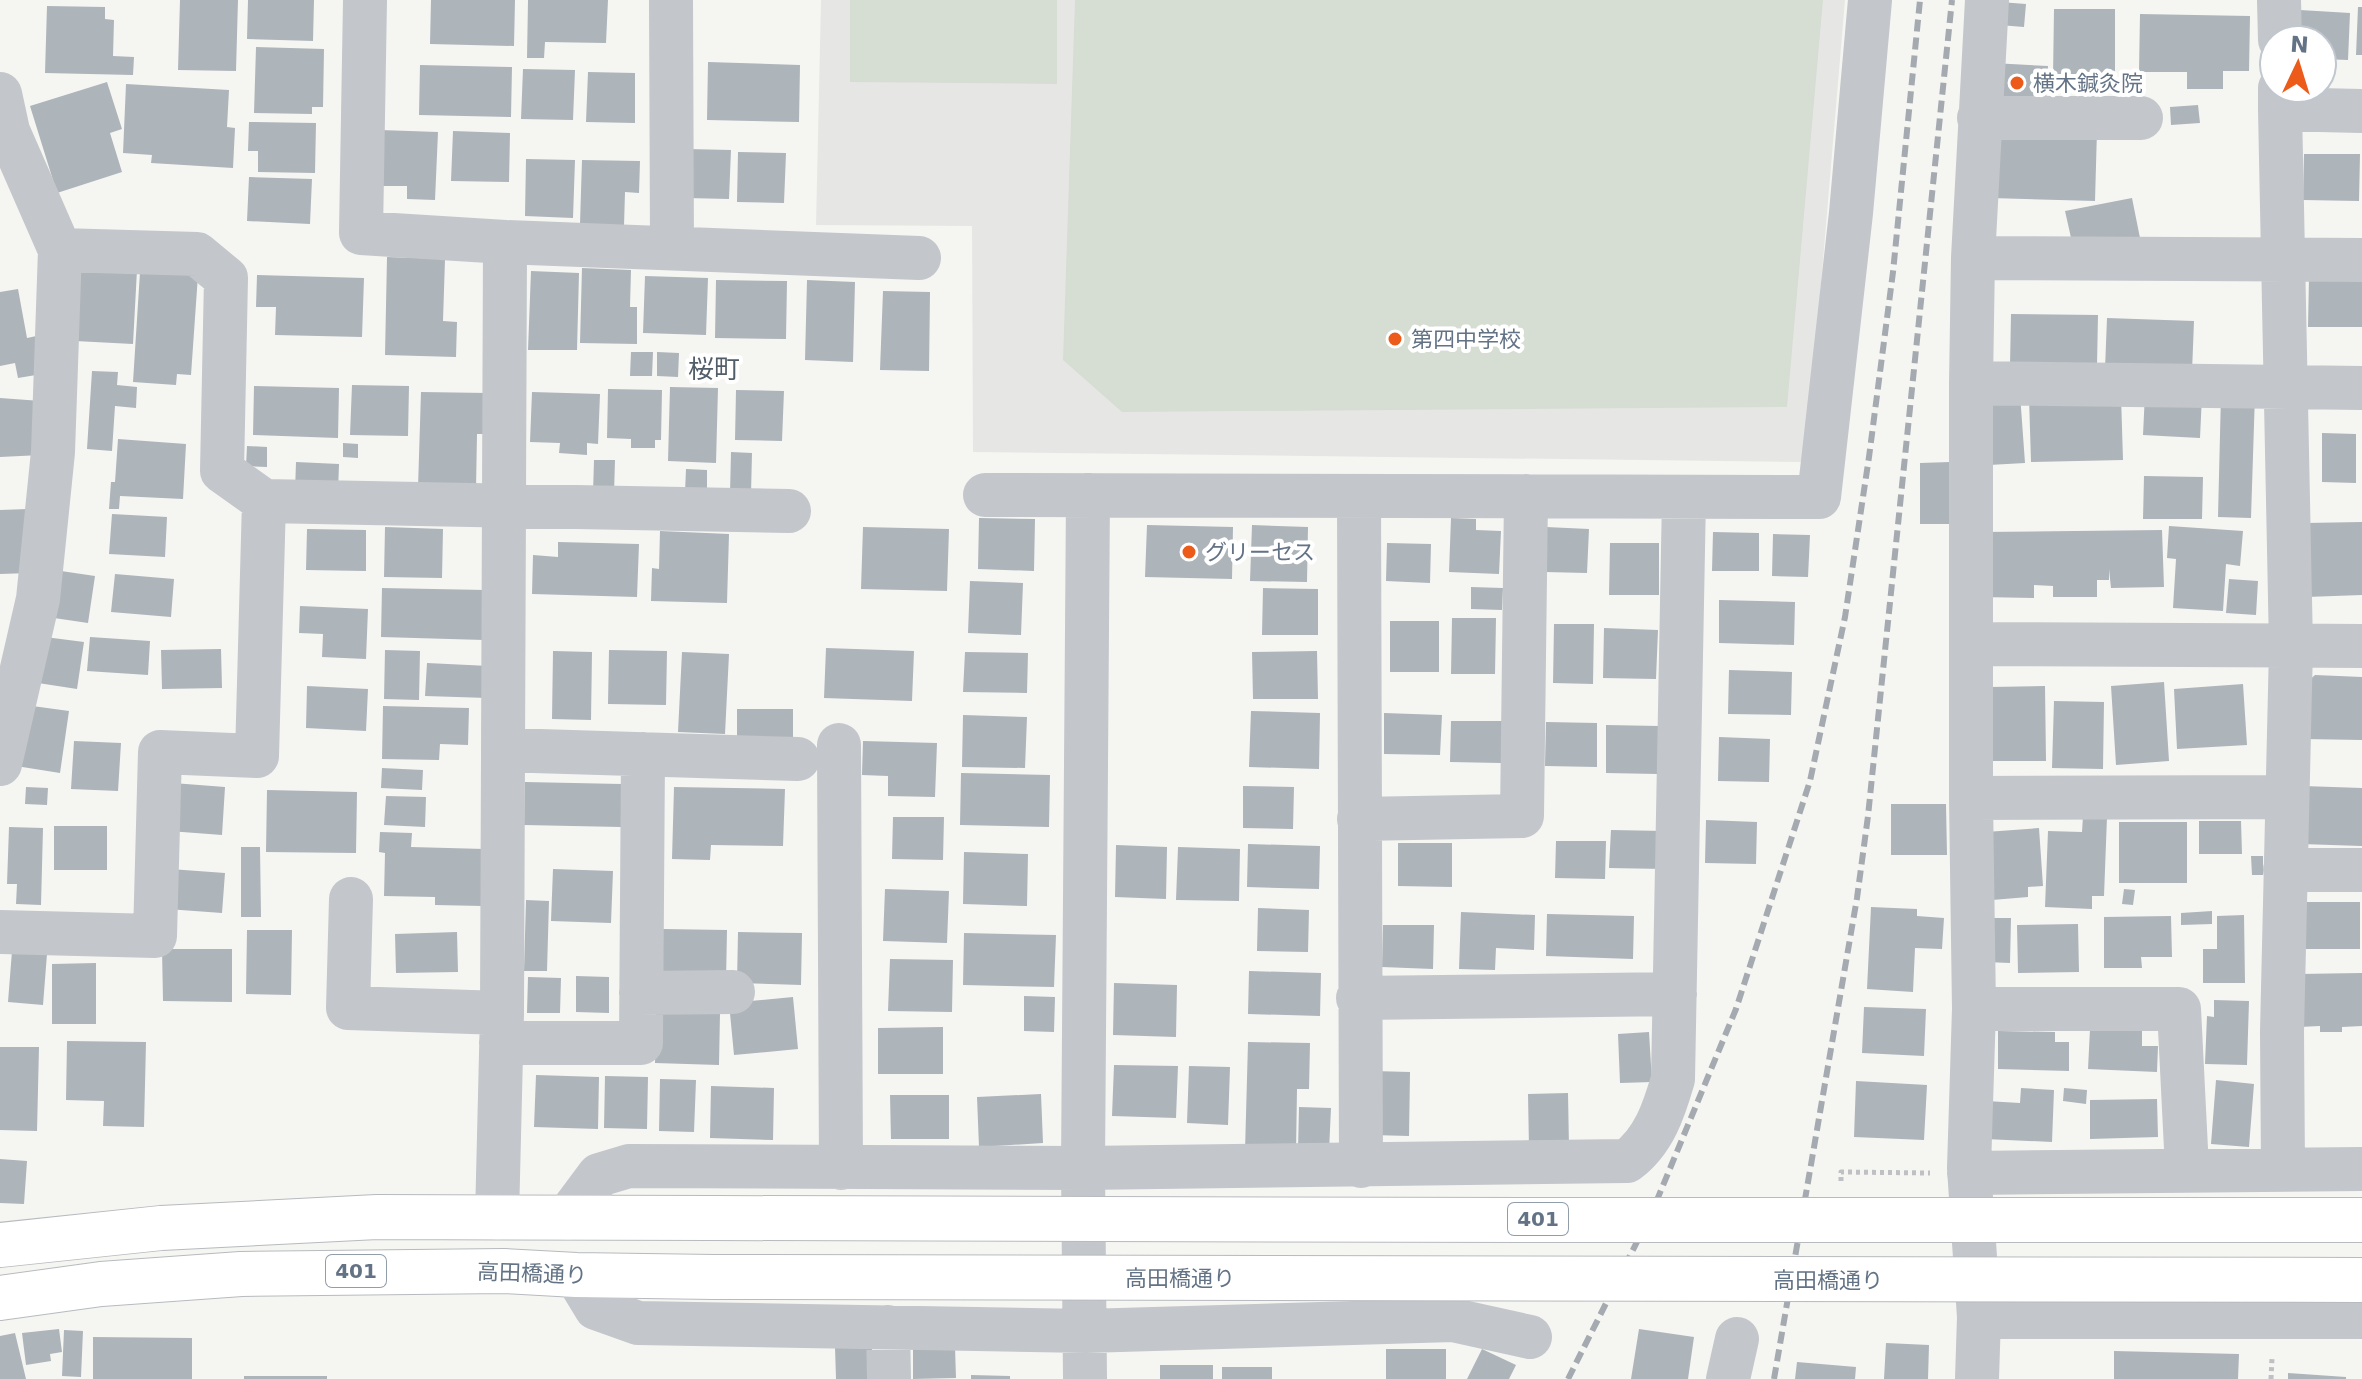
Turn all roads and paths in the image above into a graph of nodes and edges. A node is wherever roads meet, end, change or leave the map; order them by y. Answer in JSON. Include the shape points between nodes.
{"nodes":[{"id":1,"x":365,"y":0,"type":"edge"},
{"id":2,"x":671,"y":0,"type":"edge"},
{"id":3,"x":1870,"y":0,"type":"edge"},
{"id":4,"x":1987,"y":0,"type":"edge"},
{"id":5,"x":2279,"y":0,"type":"edge"},
{"id":6,"x":2280,"y":24,"type":"edge"},
{"id":7,"x":2280,"y":104,"type":"edge"},
{"id":8,"x":2314,"y":104,"type":"edge"},
{"id":9,"x":2362,"y":111,"type":"edge"},
{"id":10,"x":1979,"y":118,"type":"junction"},
{"id":11,"x":2141,"y":118,"type":"dead end"},
{"id":12,"x":3,"y":119,"type":"edge"},
{"id":13,"x":505,"y":242,"type":"junction"},
{"id":14,"x":672,"y":246,"type":"junction"},
{"id":15,"x":60,"y":250,"type":"junction"},
{"id":16,"x":919,"y":258,"type":"dead end"},
{"id":17,"x":1973,"y":258,"type":"junction"},
{"id":18,"x":2362,"y":260,"type":"edge"},
{"id":19,"x":2282,"y":261,"type":"junction"},
{"id":20,"x":1971,"y":383,"type":"junction"},
{"id":21,"x":2286,"y":387,"type":"junction"},
{"id":22,"x":2362,"y":388,"type":"edge"},
{"id":23,"x":985,"y":495,"type":"dead end"},
{"id":24,"x":1088,"y":495,"type":"junction"},
{"id":25,"x":1359,"y":496,"type":"junction"},
{"id":26,"x":1526,"y":496,"type":"junction"},
{"id":27,"x":1684,"y":497,"type":"junction"},
{"id":28,"x":264,"y":501,"type":"junction"},
{"id":29,"x":505,"y":507,"type":"junction"},
{"id":30,"x":789,"y":511,"type":"dead end"},
{"id":31,"x":1973,"y":644,"type":"junction"},
{"id":32,"x":2362,"y":646,"type":"edge"},
{"id":33,"x":2291,"y":647,"type":"junction"},
{"id":34,"x":839,"y":745,"type":"dead end"},
{"id":35,"x":504,"y":750,"type":"junction"},
{"id":36,"x":643,"y":754,"type":"junction"},
{"id":37,"x":798,"y":759,"type":"dead end"},
{"id":38,"x":0,"y":764,"type":"edge"},
{"id":39,"x":2287,"y":797,"type":"junction"},
{"id":40,"x":1971,"y":798,"type":"junction"},
{"id":41,"x":1359,"y":819,"type":"junction"},
{"id":42,"x":2285,"y":870,"type":"junction"},
{"id":43,"x":2362,"y":870,"type":"edge"},
{"id":44,"x":351,"y":899,"type":"dead end"},
{"id":45,"x":0,"y":932,"type":"edge"},
{"id":46,"x":733,"y":992,"type":"dead end"},
{"id":47,"x":641,"y":993,"type":"junction"},
{"id":48,"x":1675,"y":994,"type":"junction"},
{"id":49,"x":1358,"y":998,"type":"junction"},
{"id":50,"x":1974,"y":1009,"type":"junction"},
{"id":51,"x":502,"y":1028,"type":"junction"},
{"id":52,"x":1361,"y":1166,"type":"junction"},
{"id":53,"x":841,"y":1168,"type":"junction"},
{"id":54,"x":1083,"y":1168,"type":"junction"},
{"id":55,"x":2187,"y":1169,"type":"junction"},
{"id":56,"x":2283,"y":1169,"type":"junction"},
{"id":57,"x":2362,"y":1169,"type":"edge"},
{"id":58,"x":1969,"y":1173,"type":"junction"},
{"id":59,"x":1840,"y":1194,"type":"dead end"},
{"id":60,"x":497,"y":1218,"type":"junction"},
{"id":61,"x":567,"y":1218,"type":"junction"},
{"id":62,"x":2362,"y":1220,"type":"edge"},
{"id":63,"x":0,"y":1245,"type":"edge"},
{"id":64,"x":576,"y":1275,"type":"junction"},
{"id":65,"x":2362,"y":1280,"type":"edge"},
{"id":66,"x":0,"y":1298,"type":"edge"},
{"id":67,"x":1979,"y":1317,"type":"junction"},
{"id":68,"x":2362,"y":1317,"type":"edge"},
{"id":69,"x":888,"y":1327,"type":"junction"},
{"id":70,"x":1086,"y":1331,"type":"junction"},
{"id":71,"x":1530,"y":1337,"type":"dead end"},
{"id":72,"x":889,"y":1379,"type":"edge"},
{"id":73,"x":1085,"y":1379,"type":"edge"},
{"id":74,"x":1977,"y":1379,"type":"edge"}],
"edges":[{"from":1,"to":13,"type":"street","via":[[361,233]]},
{"from":2,"to":14,"type":"street"},
{"from":3,"to":27,"type":"street","via":[[1819,497]]},
{"from":4,"to":10,"type":"street"},
{"from":5,"to":6,"type":"street"},
{"from":7,"to":19,"type":"street"},
{"from":8,"to":9,"type":"street"},
{"from":10,"to":11,"type":"street"},
{"from":10,"to":17,"type":"street"},
{"from":12,"to":15,"type":"street"},
{"from":13,"to":14,"type":"street"},
{"from":13,"to":29,"type":"street"},
{"from":14,"to":16,"type":"street"},
{"from":15,"to":28,"type":"street","via":[[197,254],[226,278],[222,471]]},
{"from":15,"to":38,"type":"street","via":[[53,452],[38,599]]},
{"from":17,"to":19,"type":"street"},
{"from":17,"to":20,"type":"street"},
{"from":18,"to":19,"type":"street"},
{"from":19,"to":21,"type":"street"},
{"from":20,"to":21,"type":"street"},
{"from":20,"to":31,"type":"street"},
{"from":21,"to":22,"type":"street"},
{"from":21,"to":33,"type":"street"},
{"from":23,"to":24,"type":"street"},
{"from":24,"to":25,"type":"street"},
{"from":24,"to":54,"type":"street"},
{"from":25,"to":26,"type":"street"},
{"from":25,"to":41,"type":"street"},
{"from":26,"to":27,"type":"street"},
{"from":26,"to":41,"type":"street","via":[[1522,816]]},
{"from":27,"to":48,"type":"street"},
{"from":28,"to":29,"type":"street"},
{"from":28,"to":45,"type":"street","via":[[257,756],[160,752],[155,936]]},
{"from":29,"to":30,"type":"street"},
{"from":29,"to":35,"type":"street"},
{"from":31,"to":33,"type":"street"},
{"from":31,"to":40,"type":"street"},
{"from":32,"to":33,"type":"street"},
{"from":33,"to":39,"type":"street"},
{"from":34,"to":53,"type":"street"},
{"from":35,"to":36,"type":"street"},
{"from":35,"to":51,"type":"street"},
{"from":36,"to":37,"type":"street"},
{"from":36,"to":47,"type":"street"},
{"from":39,"to":40,"type":"street"},
{"from":39,"to":42,"type":"street"},
{"from":40,"to":50,"type":"street"},
{"from":41,"to":49,"type":"street"},
{"from":42,"to":43,"type":"street"},
{"from":42,"to":56,"type":"street"},
{"from":44,"to":51,"type":"street","via":[[348,1008]]},
{"from":46,"to":47,"type":"street"},
{"from":47,"to":51,"type":"street","via":[[641,1043]]},
{"from":48,"to":49,"type":"street"},
{"from":48,"to":52,"type":"street","via":[[1673,1079],[1663,1113],[1641,1151],[1627,1161]]},
{"from":49,"to":52,"type":"street"},
{"from":50,"to":55,"type":"street","via":[[2179,1009]]},
{"from":50,"to":58,"type":"street"},
{"from":51,"to":60,"type":"street"},
{"from":52,"to":54,"type":"street"},
{"from":53,"to":54,"type":"street"},
{"from":53,"to":61,"type":"street","via":[[629,1166],[599,1175]]},
{"from":54,"to":70,"type":"street"},
{"from":55,"to":56,"type":"street"},
{"from":55,"to":58,"type":"street"},
{"from":56,"to":57,"type":"street"},
{"from":58,"to":59,"type":"path","via":[[1841,1172]]},
{"from":58,"to":67,"type":"street"},
{"from":60,"to":61,"type":"highway","number":"401"},
{"from":60,"to":63,"type":"highway","number":"401","via":[[377,1217],[161,1228]]},
{"from":61,"to":62,"type":"highway","number":"401","bridge":true},
{"from":64,"to":65,"type":"highway","name":"高田橋通り","number":"401","bridge":true},
{"from":64,"to":66,"type":"highway","name":"高田橋通り","number":"401","via":[[241,1274]]},
{"from":64,"to":69,"type":"street","via":[[596,1308],[638,1323]]},
{"from":67,"to":68,"type":"street"},
{"from":67,"to":74,"type":"street"},
{"from":69,"to":70,"type":"street"},
{"from":69,"to":72,"type":"street"},
{"from":70,"to":71,"type":"street","via":[[1453,1320]]},
{"from":70,"to":73,"type":"street"}]}
